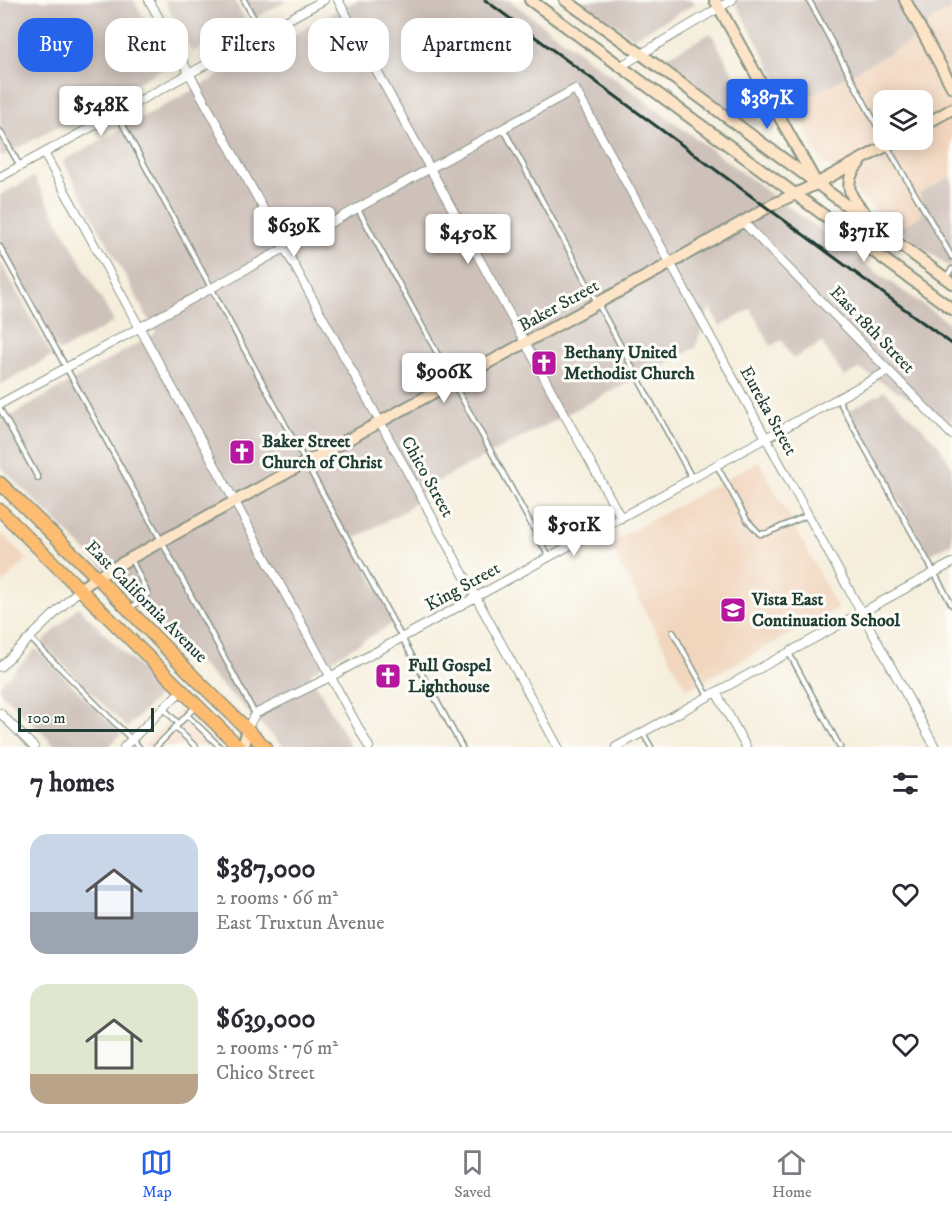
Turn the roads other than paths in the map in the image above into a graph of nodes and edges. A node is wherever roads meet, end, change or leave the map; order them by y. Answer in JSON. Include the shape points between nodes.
{"nodes":[{"id":1,"x":149,"y":0,"type":"edge"},
{"id":2,"x":244,"y":0,"type":"edge"},
{"id":3,"x":324,"y":0,"type":"edge"},
{"id":4,"x":338,"y":0,"type":"edge"},
{"id":5,"x":530,"y":0,"type":"edge"},
{"id":6,"x":565,"y":0,"type":"edge"},
{"id":7,"x":732,"y":0,"type":"edge"},
{"id":8,"x":809,"y":0,"type":"edge"},
{"id":9,"x":904,"y":0,"type":"edge"},
{"id":10,"x":717,"y":4,"type":"edge"},
{"id":11,"x":254,"y":18,"type":"edge"},
{"id":12,"x":291,"y":18,"type":"edge"},
{"id":13,"x":641,"y":54,"type":"junction"},
{"id":14,"x":621,"y":66,"type":"junction"},
{"id":15,"x":200,"y":68,"type":"edge"},
{"id":16,"x":189,"y":74,"type":"junction"},
{"id":17,"x":952,"y":87,"type":"edge"},
{"id":18,"x":952,"y":110,"type":"edge"},
{"id":19,"x":117,"y":113,"type":"junction"},
{"id":20,"x":873,"y":119,"type":"edge"},
{"id":21,"x":933,"y":120,"type":"edge"},
{"id":22,"x":503,"y":128,"type":"junction"},
{"id":23,"x":0,"y":131,"type":"edge"},
{"id":24,"x":875,"y":150,"type":"edge"},
{"id":25,"x":890,"y":150,"type":"edge"},
{"id":26,"x":44,"y":153,"type":"junction"},
{"id":27,"x":872,"y":153,"type":"junction"},
{"id":28,"x":20,"y":166,"type":"junction"},
{"id":29,"x":430,"y":168,"type":"junction"},
{"id":30,"x":0,"y":177,"type":"edge"},
{"id":31,"x":816,"y":184,"type":"junction"},
{"id":32,"x":794,"y":194,"type":"junction"},
{"id":33,"x":358,"y":208,"type":"junction"},
{"id":34,"x":743,"y":222,"type":"junction"},
{"id":35,"x":886,"y":234,"type":"junction"},
{"id":36,"x":0,"y":247,"type":"edge"},
{"id":37,"x":284,"y":248,"type":"junction"},
{"id":38,"x":952,"y":257,"type":"edge"},
{"id":39,"x":671,"y":263,"type":"junction"},
{"id":40,"x":950,"y":276,"type":"edge"},
{"id":41,"x":212,"y":288,"type":"junction"},
{"id":42,"x":935,"y":296,"type":"junction"},
{"id":43,"x":597,"y":304,"type":"junction"},
{"id":44,"x":952,"y":304,"type":"edge"},
{"id":45,"x":952,"y":309,"type":"edge"},
{"id":46,"x":139,"y":328,"type":"junction"},
{"id":47,"x":525,"y":343,"type":"junction"},
{"id":48,"x":66,"y":368,"type":"junction"},
{"id":49,"x":888,"y":371,"type":"junction"},
{"id":50,"x":453,"y":383,"type":"junction"},
{"id":51,"x":838,"y":399,"type":"junction"},
{"id":52,"x":0,"y":404,"type":"edge"},
{"id":53,"x":0,"y":409,"type":"edge"},
{"id":54,"x":380,"y":423,"type":"junction"},
{"id":55,"x":952,"y":435,"type":"edge"},
{"id":56,"x":766,"y":438,"type":"junction"},
{"id":57,"x":306,"y":463,"type":"junction"},
{"id":58,"x":717,"y":465,"type":"junction"},
{"id":59,"x":38,"y":478,"type":"dead end"},
{"id":60,"x":692,"y":479,"type":"junction"},
{"id":61,"x":0,"y":483,"type":"edge"},
{"id":62,"x":235,"y":502,"type":"junction"},
{"id":63,"x":0,"y":510,"type":"edge"},
{"id":64,"x":808,"y":515,"type":"junction"},
{"id":65,"x":621,"y":518,"type":"junction"},
{"id":66,"x":162,"y":542,"type":"junction"},
{"id":67,"x":549,"y":557,"type":"junction"},
{"id":68,"x":131,"y":558,"type":"junction"},
{"id":69,"x":952,"y":563,"type":"edge"},
{"id":70,"x":934,"y":573,"type":"junction"},
{"id":71,"x":97,"y":577,"type":"junction"},
{"id":72,"x":80,"y":589,"type":"junction"},
{"id":73,"x":476,"y":597,"type":"junction"},
{"id":74,"x":952,"y":605,"type":"edge"},
{"id":75,"x":129,"y":610,"type":"junction"},
{"id":76,"x":862,"y":612,"type":"junction"},
{"id":77,"x":673,"y":632,"type":"dead end"},
{"id":78,"x":30,"y":638,"type":"junction"},
{"id":79,"x":402,"y":638,"type":"junction"},
{"id":80,"x":788,"y":652,"type":"junction"},
{"id":81,"x":0,"y":667,"type":"edge"},
{"id":82,"x":330,"y":677,"type":"junction"},
{"id":83,"x":182,"y":690,"type":"junction"},
{"id":84,"x":716,"y":692,"type":"junction"},
{"id":85,"x":708,"y":696,"type":"junction"},
{"id":86,"x":197,"y":705,"type":"junction"},
{"id":87,"x":164,"y":708,"type":"junction"},
{"id":88,"x":0,"y":713,"type":"edge"},
{"id":89,"x":255,"y":714,"type":"junction"},
{"id":90,"x":187,"y":715,"type":"junction"},
{"id":91,"x":177,"y":725,"type":"junction"},
{"id":92,"x":247,"y":729,"type":"junction"},
{"id":93,"x":643,"y":732,"type":"junction"},
{"id":94,"x":132,"y":740,"type":"junction"},
{"id":95,"x":235,"y":742,"type":"edge"},
{"id":96,"x":34,"y":747,"type":"edge"},
{"id":97,"x":124,"y":747,"type":"edge"},
{"id":98,"x":140,"y":747,"type":"edge"},
{"id":99,"x":156,"y":747,"type":"edge"},
{"id":100,"x":196,"y":747,"type":"edge"},
{"id":101,"x":220,"y":747,"type":"edge"},
{"id":102,"x":244,"y":747,"type":"edge"},
{"id":103,"x":265,"y":747,"type":"edge"},
{"id":104,"x":369,"y":747,"type":"edge"},
{"id":105,"x":462,"y":747,"type":"edge"},
{"id":106,"x":558,"y":747,"type":"edge"},
{"id":107,"x":616,"y":747,"type":"edge"},
{"id":108,"x":651,"y":747,"type":"edge"},
{"id":109,"x":747,"y":747,"type":"edge"},
{"id":110,"x":840,"y":747,"type":"edge"},
{"id":111,"x":936,"y":747,"type":"edge"}],
"edges":[{"from":1,"to":16,"type":"street","name":"Chico Street"},
{"from":2,"to":11,"type":"lane"},
{"from":3,"to":12,"type":"street"},
{"from":4,"to":29,"type":"street"},
{"from":5,"to":14,"type":"street"},
{"from":6,"to":13,"type":"street"},
{"from":7,"to":10,"type":"street"},
{"from":8,"to":20,"type":"lane"},
{"from":9,"to":17,"type":"street"},
{"from":10,"to":13,"type":"street"},
{"from":10,"to":31,"type":"street"},
{"from":13,"to":14,"type":"street"},
{"from":13,"to":31,"type":"street"},
{"from":14,"to":32,"type":"street"},
{"from":15,"to":16,"type":"street"},
{"from":16,"to":19,"type":"street"},
{"from":16,"to":37,"type":"street","name":"Chico Street"},
{"from":18,"to":21,"type":"street"},
{"from":19,"to":26,"type":"street"},
{"from":19,"to":41,"type":"lane"},
{"from":22,"to":29,"type":"street"},
{"from":22,"to":39,"type":"street","name":"Eureka Street","via":[[575,89]]},
{"from":22,"to":43,"type":"lane"},
{"from":23,"to":28,"type":"lane"},
{"from":24,"to":27,"type":"street","name":"Baker Street"},
{"from":25,"to":38,"type":"lane"},
{"from":26,"to":28,"type":"street"},
{"from":26,"to":46,"type":"street"},
{"from":27,"to":31,"type":"street","name":"Baker Street"},
{"from":27,"to":35,"type":"street","via":[[854,169],[849,188],[856,204]]},
{"from":28,"to":30,"type":"street"},
{"from":29,"to":33,"type":"street"},
{"from":29,"to":47,"type":"street"},
{"from":31,"to":32,"type":"street","name":"Baker Street"},
{"from":31,"to":35,"type":"street"},
{"from":32,"to":34,"type":"street","name":"Baker Street"},
{"from":32,"to":42,"type":"street"},
{"from":33,"to":37,"type":"street"},
{"from":33,"to":50,"type":"lane"},
{"from":34,"to":39,"type":"street","name":"Baker Street"},
{"from":34,"to":49,"type":"street","name":"East 18th Street"},
{"from":35,"to":40,"type":"street"},
{"from":36,"to":48,"type":"lane"},
{"from":37,"to":41,"type":"street"},
{"from":37,"to":54,"type":"street","name":"Chico Street"},
{"from":39,"to":43,"type":"street","name":"Baker Street"},
{"from":39,"to":56,"type":"street","name":"Eureka Street"},
{"from":41,"to":46,"type":"street"},
{"from":41,"to":57,"type":"lane"},
{"from":42,"to":44,"type":"street"},
{"from":42,"to":45,"type":"street"},
{"from":43,"to":47,"type":"street","name":"Baker Street"},
{"from":43,"to":60,"type":"lane"},
{"from":46,"to":48,"type":"street"},
{"from":46,"to":62,"type":"street"},
{"from":47,"to":50,"type":"street","name":"Baker Street"},
{"from":47,"to":65,"type":"street"},
{"from":48,"to":52,"type":"street"},
{"from":48,"to":66,"type":"lane"},
{"from":49,"to":51,"type":"street","name":"King Street"},
{"from":49,"to":55,"type":"street","name":"East 18th Street"},
{"from":50,"to":54,"type":"street","name":"Baker Street"},
{"from":50,"to":67,"type":"lane"},
{"from":51,"to":56,"type":"street","name":"King Street"},
{"from":51,"to":70,"type":"lane"},
{"from":53,"to":59,"type":"lane"},
{"from":54,"to":57,"type":"street","name":"Baker Street"},
{"from":54,"to":73,"type":"street","name":"Chico Street"},
{"from":56,"to":58,"type":"street","name":"King Street"},
{"from":56,"to":64,"type":"street","name":"Eureka Street"},
{"from":57,"to":62,"type":"street","name":"Baker Street"},
{"from":57,"to":79,"type":"lane"},
{"from":58,"to":60,"type":"street","name":"King Street"},
{"from":58,"to":64,"type":"lane","via":[[747,520],[760,534]]},
{"from":60,"to":65,"type":"street","name":"King Street"},
{"from":61,"to":71,"type":"main road","name":"East California Avenue"},
{"from":62,"to":66,"type":"street","name":"Baker Street"},
{"from":62,"to":82,"type":"street"},
{"from":63,"to":72,"type":"main road","name":"East California Avenue"},
{"from":64,"to":76,"type":"street","name":"Eureka Street"},
{"from":65,"to":67,"type":"street","name":"King Street"},
{"from":66,"to":68,"type":"street","name":"Baker Street"},
{"from":66,"to":89,"type":"lane"},
{"from":67,"to":73,"type":"street","name":"King Street"},
{"from":68,"to":71,"type":"street","name":"Baker Street"},
{"from":68,"to":75,"type":"lane","via":[[148,594]]},
{"from":69,"to":70,"type":"street"},
{"from":70,"to":74,"type":"lane"},
{"from":70,"to":76,"type":"street"},
{"from":71,"to":72,"type":"street","name":"Baker Street"},
{"from":71,"to":75,"type":"main road","name":"East California Avenue"},
{"from":72,"to":78,"type":"street"},
{"from":72,"to":83,"type":"main road","name":"East California Avenue"},
{"from":73,"to":79,"type":"street","name":"King Street"},
{"from":73,"to":106,"type":"street","name":"Chico Street"},
{"from":75,"to":92,"type":"main road","name":"East California Avenue"},
{"from":76,"to":80,"type":"street"},
{"from":76,"to":111,"type":"street","name":"Eureka Street"},
{"from":77,"to":85,"type":"lane"},
{"from":78,"to":81,"type":"street"},
{"from":78,"to":94,"type":"lane"},
{"from":79,"to":82,"type":"street","name":"King Street"},
{"from":79,"to":105,"type":"lane"},
{"from":80,"to":84,"type":"street"},
{"from":80,"to":110,"type":"lane"},
{"from":82,"to":89,"type":"street","name":"King Street"},
{"from":82,"to":104,"type":"street"},
{"from":83,"to":86,"type":"main road","name":"East California Avenue"},
{"from":83,"to":87,"type":"street"},
{"from":84,"to":85,"type":"street"},
{"from":84,"to":109,"type":"street"},
{"from":85,"to":93,"type":"street"},
{"from":86,"to":90,"type":"lane"},
{"from":86,"to":95,"type":"main road","name":"East California Avenue"},
{"from":87,"to":91,"type":"lane"},
{"from":87,"to":94,"type":"street"},
{"from":88,"to":96,"type":"street"},
{"from":89,"to":92,"type":"street"},
{"from":90,"to":91,"type":"lane"},
{"from":90,"to":101,"type":"lane"},
{"from":91,"to":99,"type":"lane"},
{"from":91,"to":100,"type":"lane"},
{"from":92,"to":102,"type":"street"},
{"from":92,"to":103,"type":"main road","name":"East California Avenue"},
{"from":93,"to":107,"type":"street"},
{"from":93,"to":108,"type":"lane"},
{"from":94,"to":97,"type":"street"},
{"from":94,"to":98,"type":"lane"},
{"from":95,"to":101,"type":"lane"}]}
